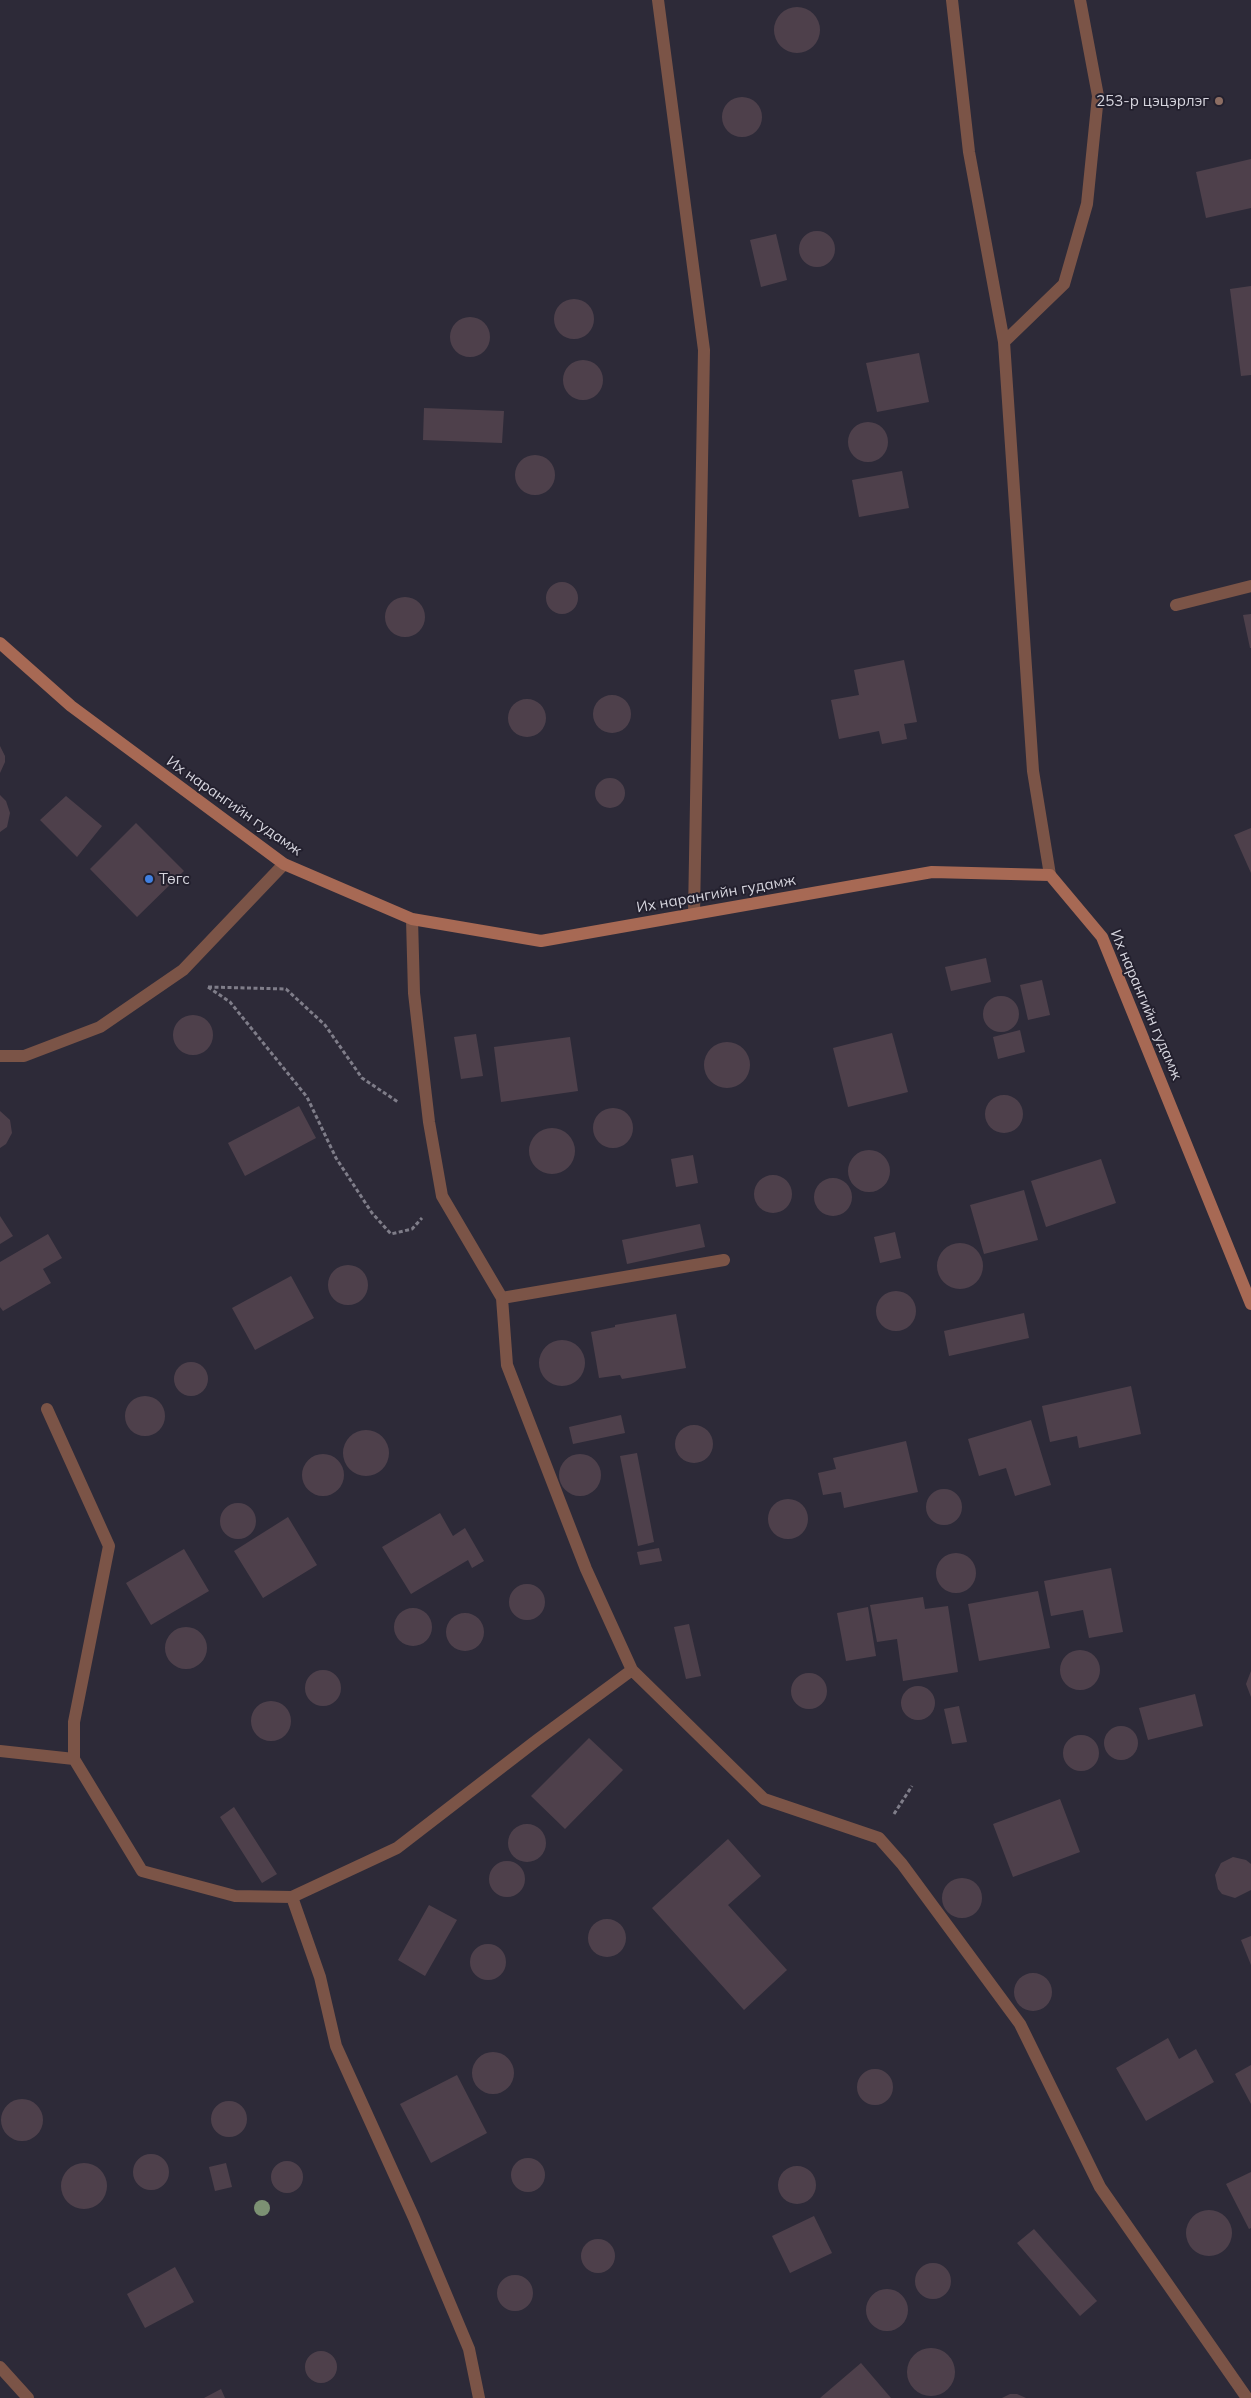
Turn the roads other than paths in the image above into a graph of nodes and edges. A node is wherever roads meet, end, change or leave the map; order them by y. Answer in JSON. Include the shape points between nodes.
{"nodes":[{"id":1,"x":658,"y":0,"type":"edge"},
{"id":2,"x":952,"y":0,"type":"edge"},
{"id":3,"x":1080,"y":0,"type":"edge"},
{"id":4,"x":1004,"y":342,"type":"junction"},
{"id":5,"x":1251,"y":586,"type":"edge"},
{"id":6,"x":1176,"y":605,"type":"dead end"},
{"id":7,"x":0,"y":643,"type":"edge"},
{"id":8,"x":284,"y":864,"type":"junction"},
{"id":9,"x":1050,"y":875,"type":"junction"},
{"id":10,"x":694,"y":914,"type":"junction"},
{"id":11,"x":412,"y":920,"type":"junction"},
{"id":12,"x":0,"y":1056,"type":"edge"},
{"id":13,"x":724,"y":1260,"type":"dead end"},
{"id":14,"x":502,"y":1298,"type":"junction"},
{"id":15,"x":1251,"y":1304,"type":"edge"},
{"id":16,"x":47,"y":1409,"type":"dead end"},
{"id":17,"x":632,"y":1670,"type":"junction"},
{"id":18,"x":0,"y":1751,"type":"edge"},
{"id":19,"x":74,"y":1759,"type":"junction"},
{"id":20,"x":292,"y":1898,"type":"junction"},
{"id":21,"x":0,"y":2367,"type":"edge"},
{"id":22,"x":28,"y":2398,"type":"edge"},
{"id":23,"x":479,"y":2398,"type":"edge"},
{"id":24,"x":1247,"y":2398,"type":"edge"}],
"edges":[{"from":1,"to":10,"type":"street","via":[[704,350]]},
{"from":2,"to":4,"type":"street","via":[[968,152]]},
{"from":3,"to":4,"type":"street","via":[[1098,96],[1087,204],[1064,284]]},
{"from":4,"to":9,"type":"street","via":[[1033,771]]},
{"from":5,"to":6,"type":"street"},
{"from":7,"to":8,"type":"main road","name":"Их нарангийн гудамж","via":[[71,706]]},
{"from":8,"to":11,"type":"main road","name":"Их нарангийн гудамж"},
{"from":8,"to":12,"type":"street","via":[[183,970],[100,1027],[24,1056]]},
{"from":9,"to":10,"type":"main road","name":"Их нарангийн гудамж","via":[[932,872]]},
{"from":9,"to":15,"type":"main road","name":"Их нарангийн гудамж","via":[[1102,937]]},
{"from":10,"to":11,"type":"main road","name":"Их нарангийн гудамж","via":[[541,941]]},
{"from":11,"to":14,"type":"street","via":[[414,993],[428,1122],[442,1196]]},
{"from":13,"to":14,"type":"street"},
{"from":14,"to":17,"type":"street","via":[[507,1365],[586,1569]]},
{"from":16,"to":19,"type":"street","via":[[109,1546],[74,1722]]},
{"from":17,"to":20,"type":"street","via":[[397,1848]]},
{"from":17,"to":24,"type":"street","via":[[764,1799],[879,1838],[902,1864],[1020,2024],[1100,2187]]},
{"from":18,"to":19,"type":"street"},
{"from":19,"to":20,"type":"street","via":[[142,1871],[235,1896]]},
{"from":20,"to":23,"type":"street","via":[[320,1977],[336,2046],[469,2349]]},
{"from":21,"to":22,"type":"street"}]}
